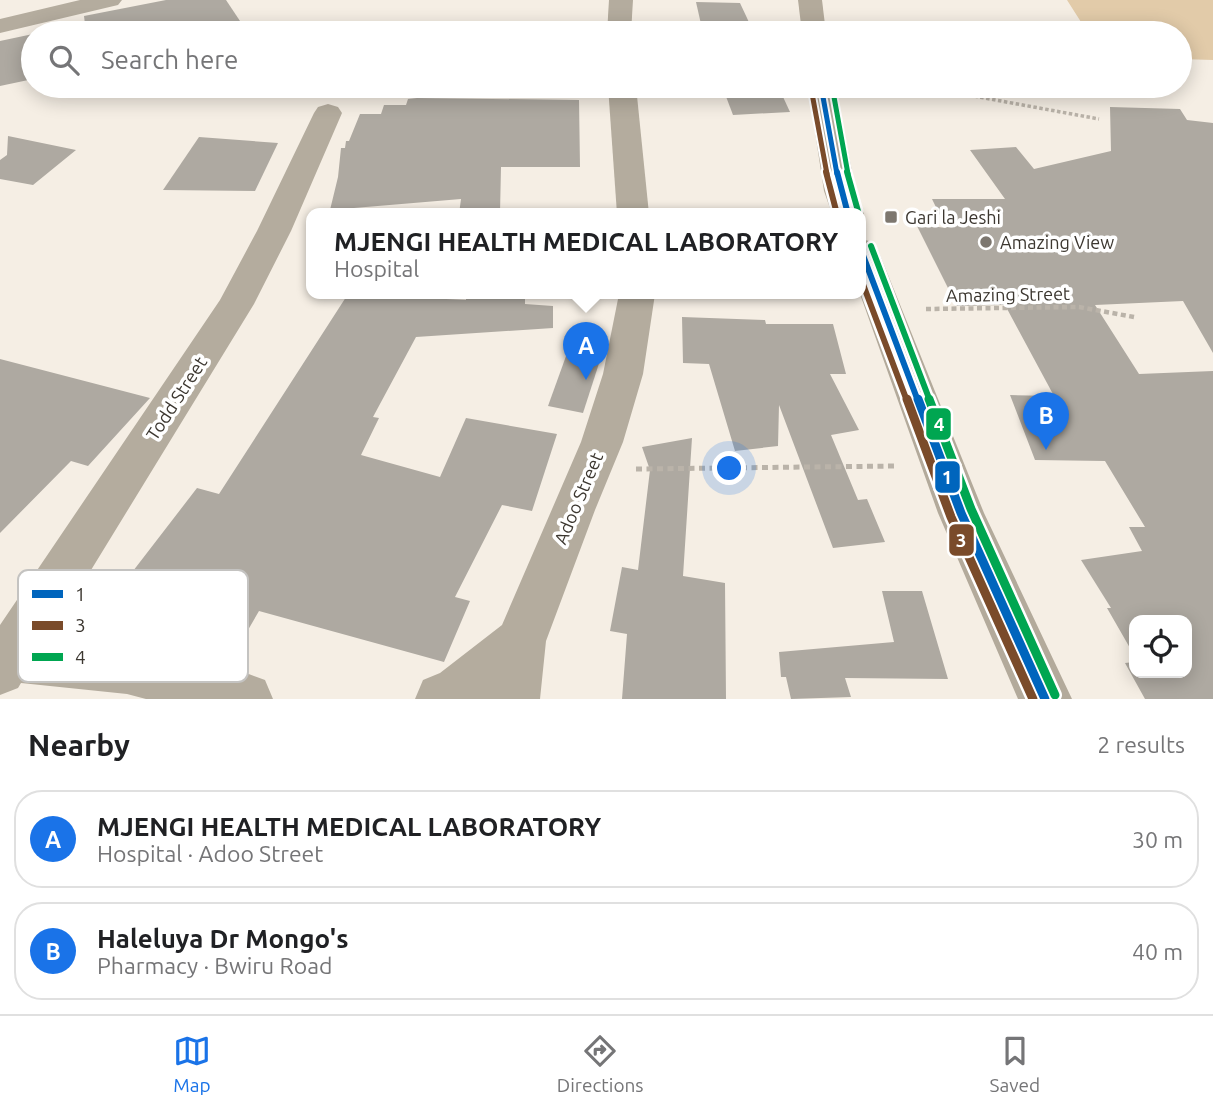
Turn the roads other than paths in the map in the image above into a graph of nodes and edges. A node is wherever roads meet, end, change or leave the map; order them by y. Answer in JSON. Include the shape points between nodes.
{"nodes":[{"id":1,"x":110,"y":0,"type":"edge"},
{"id":2,"x":621,"y":0,"type":"edge"},
{"id":3,"x":810,"y":0,"type":"edge"},
{"id":4,"x":21,"y":21,"type":"edge"},
{"id":5,"x":21,"y":21,"type":"edge"},
{"id":6,"x":620,"y":21,"type":"edge"},
{"id":7,"x":813,"y":21,"type":"edge"},
{"id":8,"x":0,"y":26,"type":"edge"},
{"id":9,"x":623,"y":98,"type":"edge"},
{"id":10,"x":823,"y":98,"type":"edge"},
{"id":11,"x":328,"y":113,"type":"dead end"},
{"id":12,"x":632,"y":208,"type":"edge"},
{"id":13,"x":846,"y":208,"type":"edge"},
{"id":14,"x":866,"y":264,"type":"edge"},
{"id":15,"x":637,"y":299,"type":"edge"},
{"id":16,"x":65,"y":570,"type":"edge"},
{"id":17,"x":521,"y":641,"type":"junction"},
{"id":18,"x":18,"y":642,"type":"edge"},
{"id":19,"x":4,"y":664,"type":"edge"},
{"id":20,"x":179,"y":682,"type":"edge"},
{"id":21,"x":246,"y":699,"type":"edge"},
{"id":22,"x":442,"y":699,"type":"edge"},
{"id":23,"x":513,"y":699,"type":"edge"},
{"id":24,"x":1045,"y":699,"type":"edge"}],
"edges":[{"from":1,"to":5,"type":"street"},
{"from":2,"to":6,"type":"street"},
{"from":3,"to":7,"type":"main road"},
{"from":4,"to":8,"type":"street"},
{"from":9,"to":12,"type":"street"},
{"from":10,"to":13,"type":"main road"},
{"from":11,"to":16,"type":"street","name":"Todd Street","via":[[236,304]]},
{"from":14,"to":24,"type":"main road","via":[[961,513]]},
{"from":15,"to":17,"type":"street","name":"Adoo Street","via":[[623,374],[601,442]]},
{"from":17,"to":22,"type":"street","via":[[454,696]]},
{"from":17,"to":23,"type":"street","name":"Adoo Street"},
{"from":18,"to":19,"type":"street","name":"Todd Street"},
{"from":20,"to":21,"type":"street"}]}
